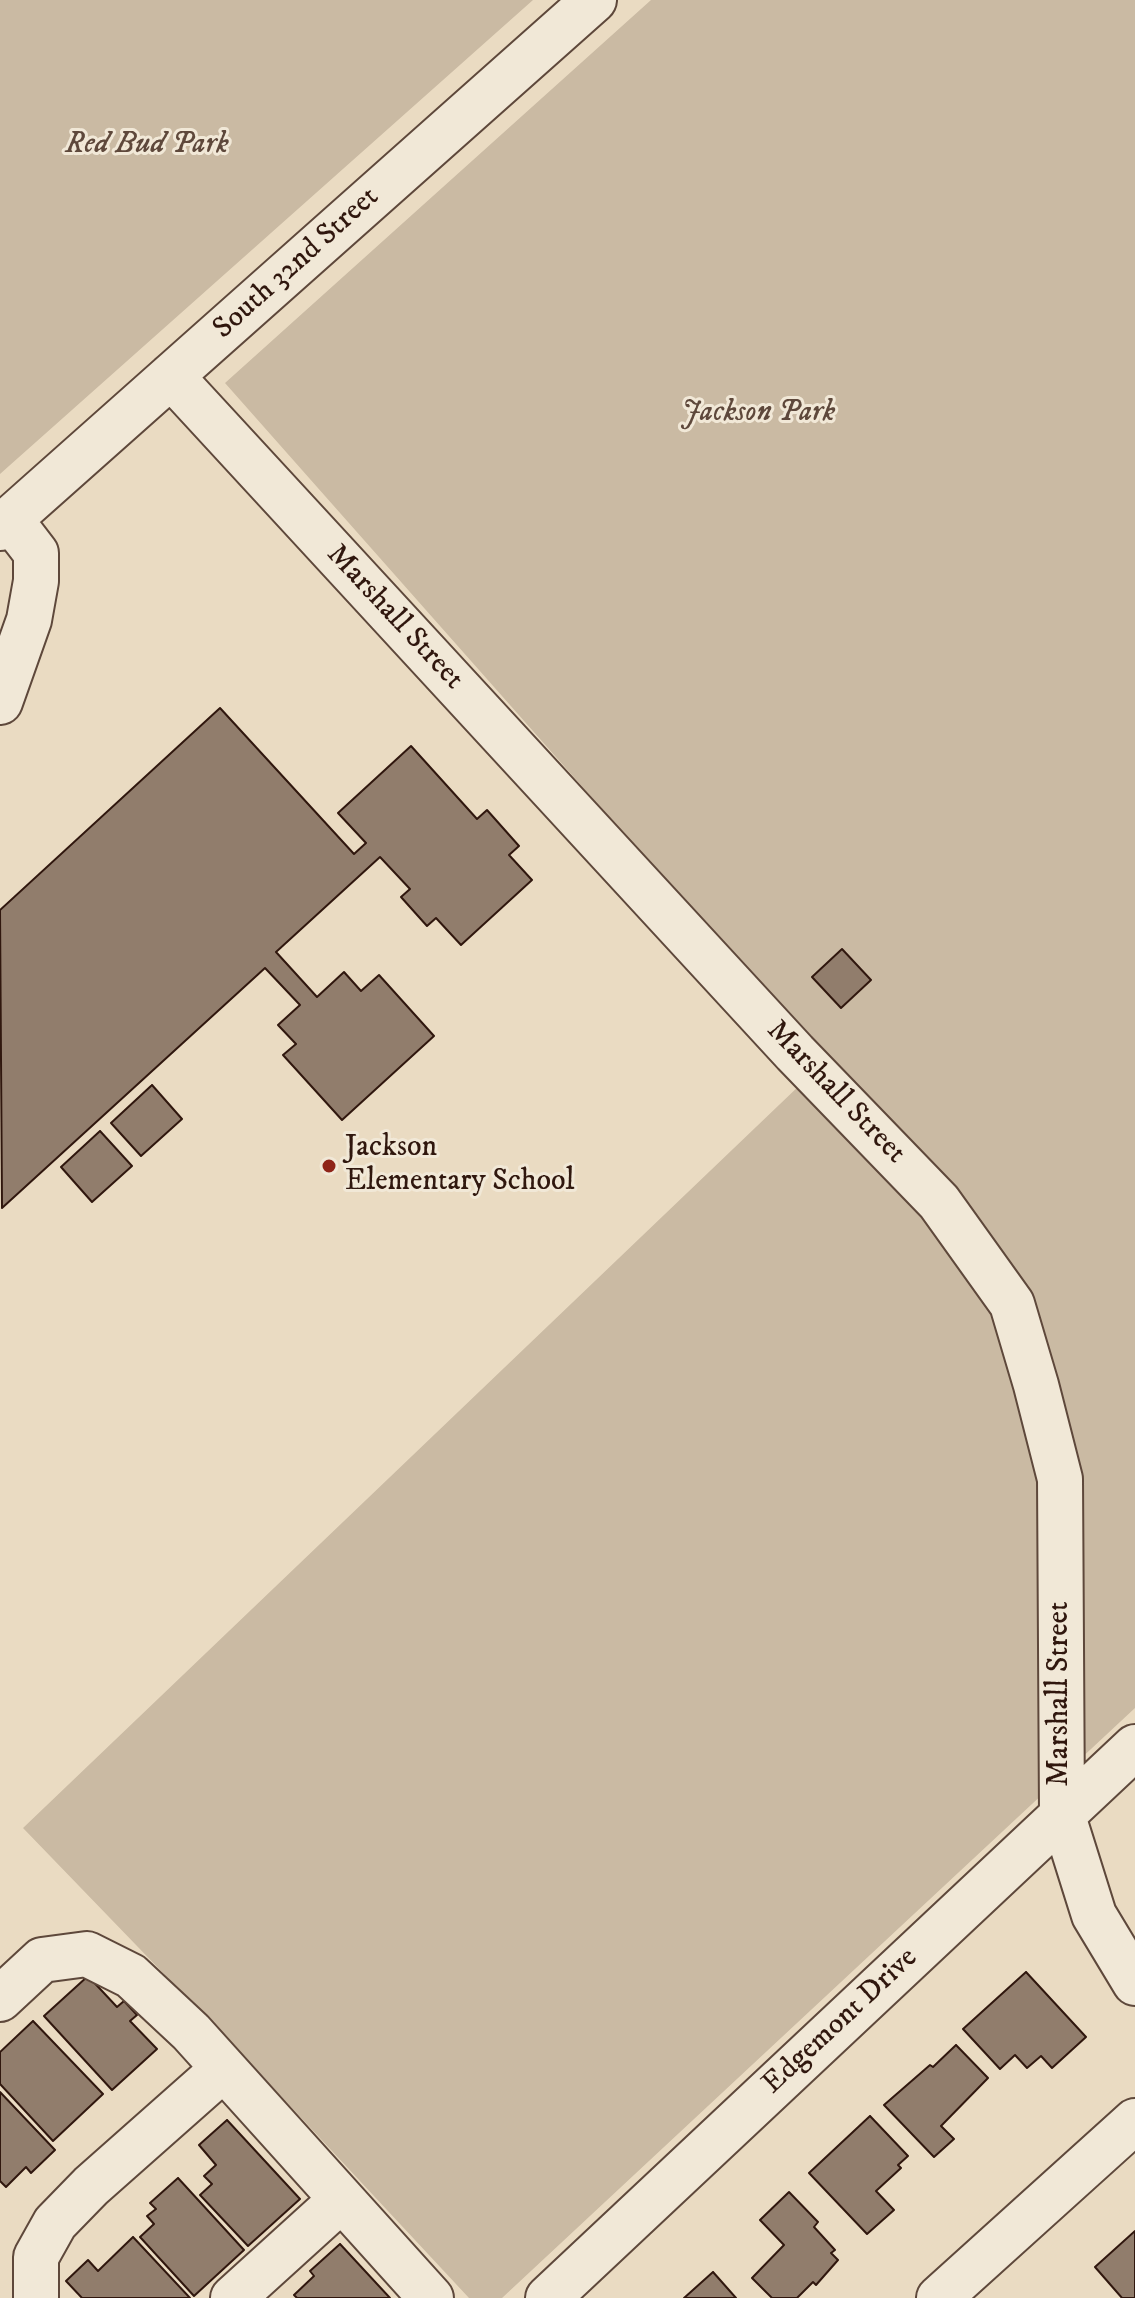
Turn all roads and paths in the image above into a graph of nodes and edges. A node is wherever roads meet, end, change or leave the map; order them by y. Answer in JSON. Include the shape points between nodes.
{"nodes":[{"id":1,"x":594,"y":0,"type":"edge"},
{"id":2,"x":171,"y":376,"type":"junction"},
{"id":3,"x":5,"y":524,"type":"edge"},
{"id":4,"x":0,"y":702,"type":"edge"},
{"id":5,"x":1135,"y":1747,"type":"edge"},
{"id":6,"x":1062,"y":1813,"type":"junction"},
{"id":7,"x":1135,"y":1983,"type":"edge"},
{"id":8,"x":0,"y":1999,"type":"edge"},
{"id":9,"x":222,"y":2070,"type":"junction"},
{"id":10,"x":1135,"y":2121,"type":"edge"},
{"id":11,"x":341,"y":2200,"type":"junction"},
{"id":12,"x":36,"y":2298,"type":"edge"},
{"id":13,"x":233,"y":2298,"type":"edge"},
{"id":14,"x":431,"y":2298,"type":"edge"},
{"id":15,"x":548,"y":2298,"type":"edge"},
{"id":16,"x":939,"y":2298,"type":"edge"}],
"edges":[{"from":1,"to":2,"type":"street","name":"South 32nd Street"},
{"from":2,"to":3,"type":"street","name":"South 32nd Street"},
{"from":2,"to":6,"type":"street","name":"Marshall Street","via":[[795,1053],[939,1202],[1012,1304],[1060,1479]]},
{"from":3,"to":4,"type":"street","via":[[36,553],[36,581],[29,620]]},
{"from":5,"to":6,"type":"street","name":"Edgemont Drive"},
{"from":6,"to":7,"type":"street","name":"Marshall Street","via":[[1094,1915]]},
{"from":6,"to":15,"type":"street","name":"Edgemont Drive"},
{"from":8,"to":9,"type":"street","via":[[42,1960],[87,1954],[131,1976],[191,2032]]},
{"from":9,"to":11,"type":"street"},
{"from":9,"to":12,"type":"street","via":[[55,2223],[36,2257]]},
{"from":10,"to":16,"type":"street"},
{"from":11,"to":13,"type":"street"},
{"from":11,"to":14,"type":"street"}]}
